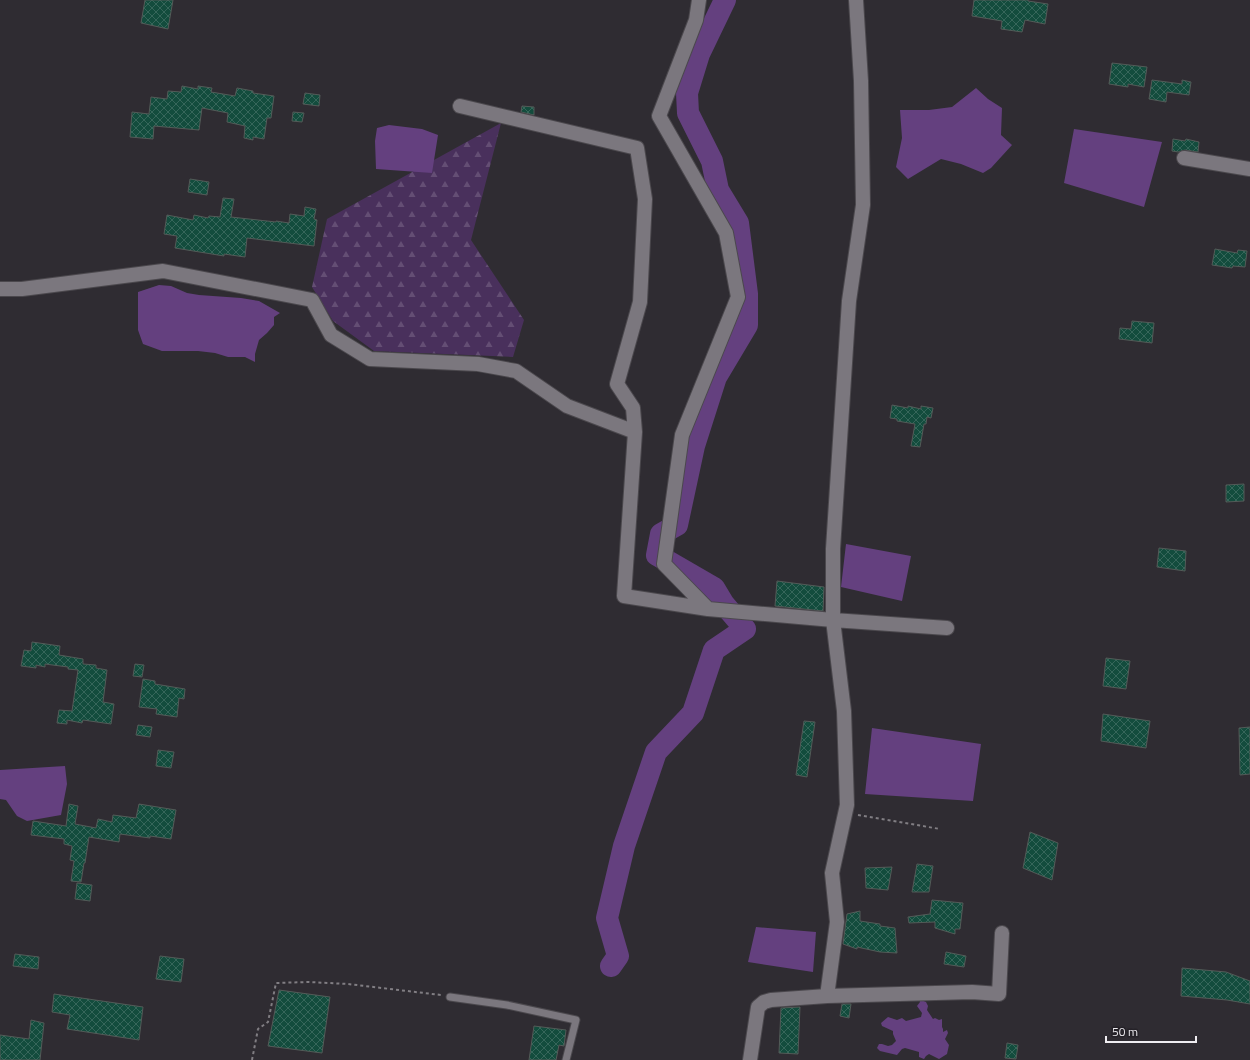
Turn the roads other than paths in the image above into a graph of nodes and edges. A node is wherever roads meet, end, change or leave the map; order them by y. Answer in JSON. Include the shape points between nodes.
{"nodes":[{"id":1,"x":699,"y":0,"type":"edge"},
{"id":2,"x":856,"y":0,"type":"edge"},
{"id":3,"x":460,"y":106,"type":"dead end"},
{"id":4,"x":1184,"y":158,"type":"dead end"},
{"id":5,"x":1250,"y":169,"type":"edge"},
{"id":6,"x":0,"y":289,"type":"edge"},
{"id":7,"x":635,"y":432,"type":"junction"},
{"id":8,"x":708,"y":609,"type":"junction"},
{"id":9,"x":833,"y":620,"type":"junction"},
{"id":10,"x":947,"y":628,"type":"dead end"},
{"id":11,"x":1002,"y":933,"type":"dead end"},
{"id":12,"x":827,"y":996,"type":"junction"},
{"id":13,"x":450,"y":997,"type":"road end"},
{"id":14,"x":566,"y":1060,"type":"edge"},
{"id":15,"x":750,"y":1060,"type":"edge"}],
"edges":[{"from":1,"to":8,"type":"street","via":[[696,20],[659,116],[726,233],[738,297],[682,435],[664,564]]},
{"from":2,"to":9,"type":"street","via":[[861,81],[863,205],[849,301],[833,549]]},
{"from":3,"to":7,"type":"street","via":[[637,148],[645,199],[640,302],[617,384],[633,408]]},
{"from":4,"to":5,"type":"street"},
{"from":6,"to":7,"type":"street","via":[[22,289],[163,271],[312,300],[331,335],[370,359],[478,364],[516,371],[567,406]]},
{"from":7,"to":8,"type":"street","via":[[624,596]]},
{"from":8,"to":9,"type":"street"},
{"from":9,"to":10,"type":"street"},
{"from":9,"to":12,"type":"street","via":[[844,712],[847,805],[832,873],[837,922]]},
{"from":11,"to":12,"type":"street","via":[[999,994],[972,992]]},
{"from":12,"to":15,"type":"street","via":[[789,998],[762,1003],[757,1009]]},
{"from":13,"to":14,"type":"lane","via":[[507,1005],[576,1020]]}]}
